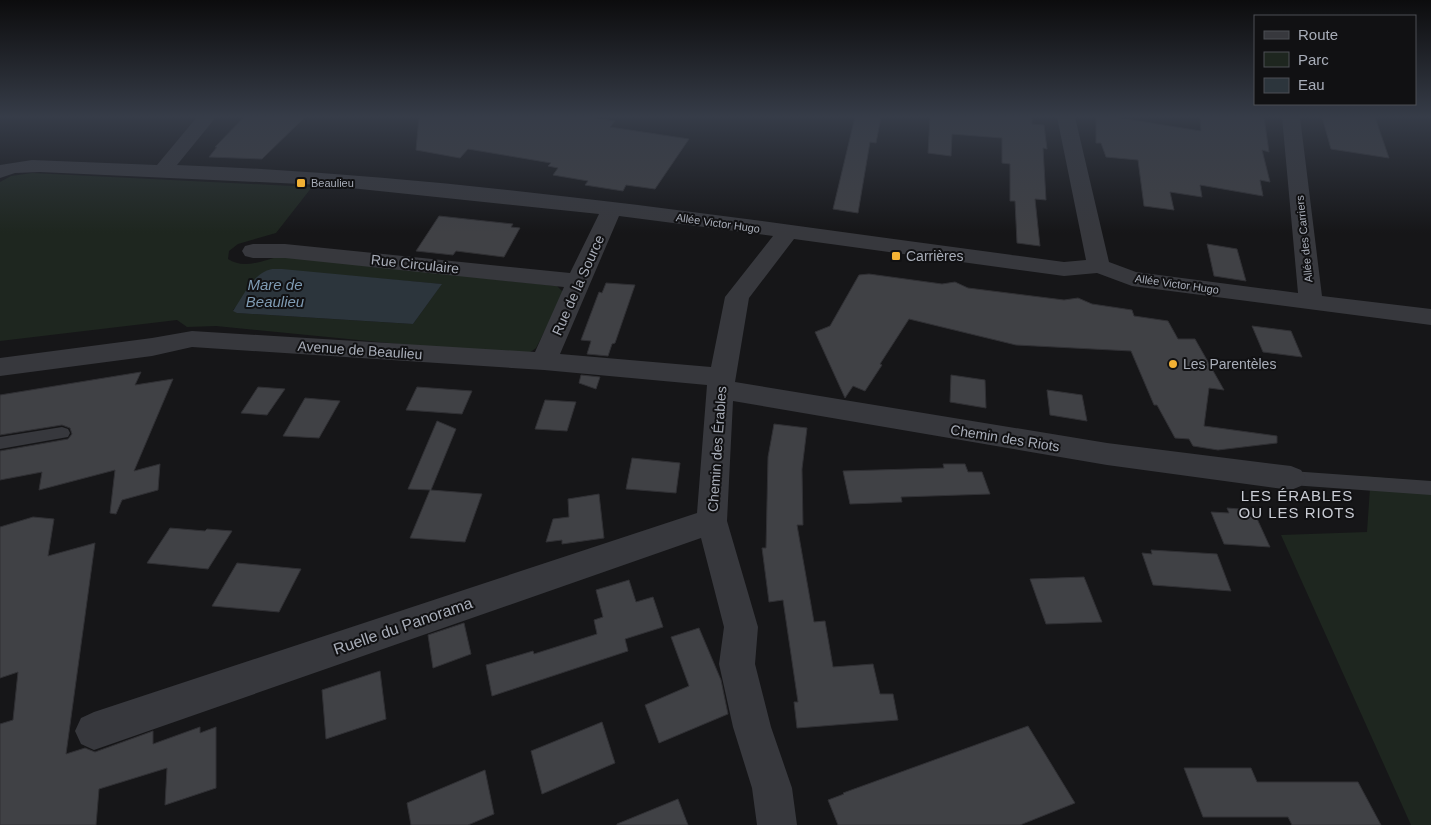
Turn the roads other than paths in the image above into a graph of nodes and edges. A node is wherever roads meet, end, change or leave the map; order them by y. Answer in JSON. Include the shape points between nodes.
{"nodes":[{"id":1,"x":176,"y":156,"type":"edge"},
{"id":2,"x":1075,"y":156,"type":"edge"},
{"id":3,"x":1295,"y":156,"type":"edge"},
{"id":4,"x":162,"y":171,"type":"junction"},
{"id":5,"x":0,"y":172,"type":"edge"},
{"id":6,"x":612,"y":208,"type":"junction"},
{"id":7,"x":788,"y":232,"type":"junction"},
{"id":8,"x":253,"y":251,"type":"dead end"},
{"id":9,"x":1099,"y":266,"type":"junction"},
{"id":10,"x":578,"y":281,"type":"junction"},
{"id":11,"x":1310,"y":301,"type":"junction"},
{"id":12,"x":1431,"y":317,"type":"edge"},
{"id":13,"x":544,"y":361,"type":"junction"},
{"id":14,"x":0,"y":367,"type":"edge"},
{"id":15,"x":721,"y":383,"type":"junction"},
{"id":16,"x":62,"y":433,"type":"dead end"},
{"id":17,"x":0,"y":443,"type":"edge"},
{"id":18,"x":1291,"y":478,"type":"joint"},
{"id":19,"x":1431,"y":488,"type":"edge"},
{"id":20,"x":712,"y":521,"type":"junction"},
{"id":21,"x":94,"y":731,"type":"dead end"},
{"id":22,"x":777,"y":825,"type":"edge"}],
"edges":[{"from":1,"to":4,"type":"street"},
{"from":2,"to":9,"type":"street"},
{"from":3,"to":11,"type":"street","name":"Allée des Carriers"},
{"from":4,"to":5,"type":"street","name":"Allée Victor Hugo","via":[[24,166]]},
{"from":4,"to":6,"type":"street","name":"Allée Victor Hugo","via":[[319,178]]},
{"from":6,"to":7,"type":"street","name":"Allée Victor Hugo"},
{"from":6,"to":10,"type":"street","name":"Rue de la Source"},
{"from":7,"to":9,"type":"street","name":"Allée Victor Hugo","via":[[1064,269]]},
{"from":7,"to":15,"type":"street","name":"Chemin des Érables","via":[[757,281],[737,297]]},
{"from":8,"to":10,"type":"street","name":"Rue Circulaire","via":[[294,252]]},
{"from":9,"to":11,"type":"street","name":"Allée Victor Hugo","via":[[1132,279]]},
{"from":10,"to":13,"type":"street","name":"Rue de la Source"},
{"from":11,"to":12,"type":"street","name":"Allée Victor Hugo"},
{"from":13,"to":14,"type":"street","name":"Avenue de Beaulieu","via":[[192,339]]},
{"from":13,"to":15,"type":"street","name":"Avenue de Beaulieu"},
{"from":15,"to":18,"type":"street","name":"Chemin des Riots","via":[[1079,450]]},
{"from":15,"to":20,"type":"street","name":"Chemin des Érables"},
{"from":16,"to":17,"type":"lane"},
{"from":18,"to":19,"type":"lane"},
{"from":20,"to":21,"type":"street","name":"Ruelle du Panorama"},
{"from":20,"to":22,"type":"street","name":"Chemin des Érables","via":[[741,627],[737,664],[752,727],[772,788]]}]}
